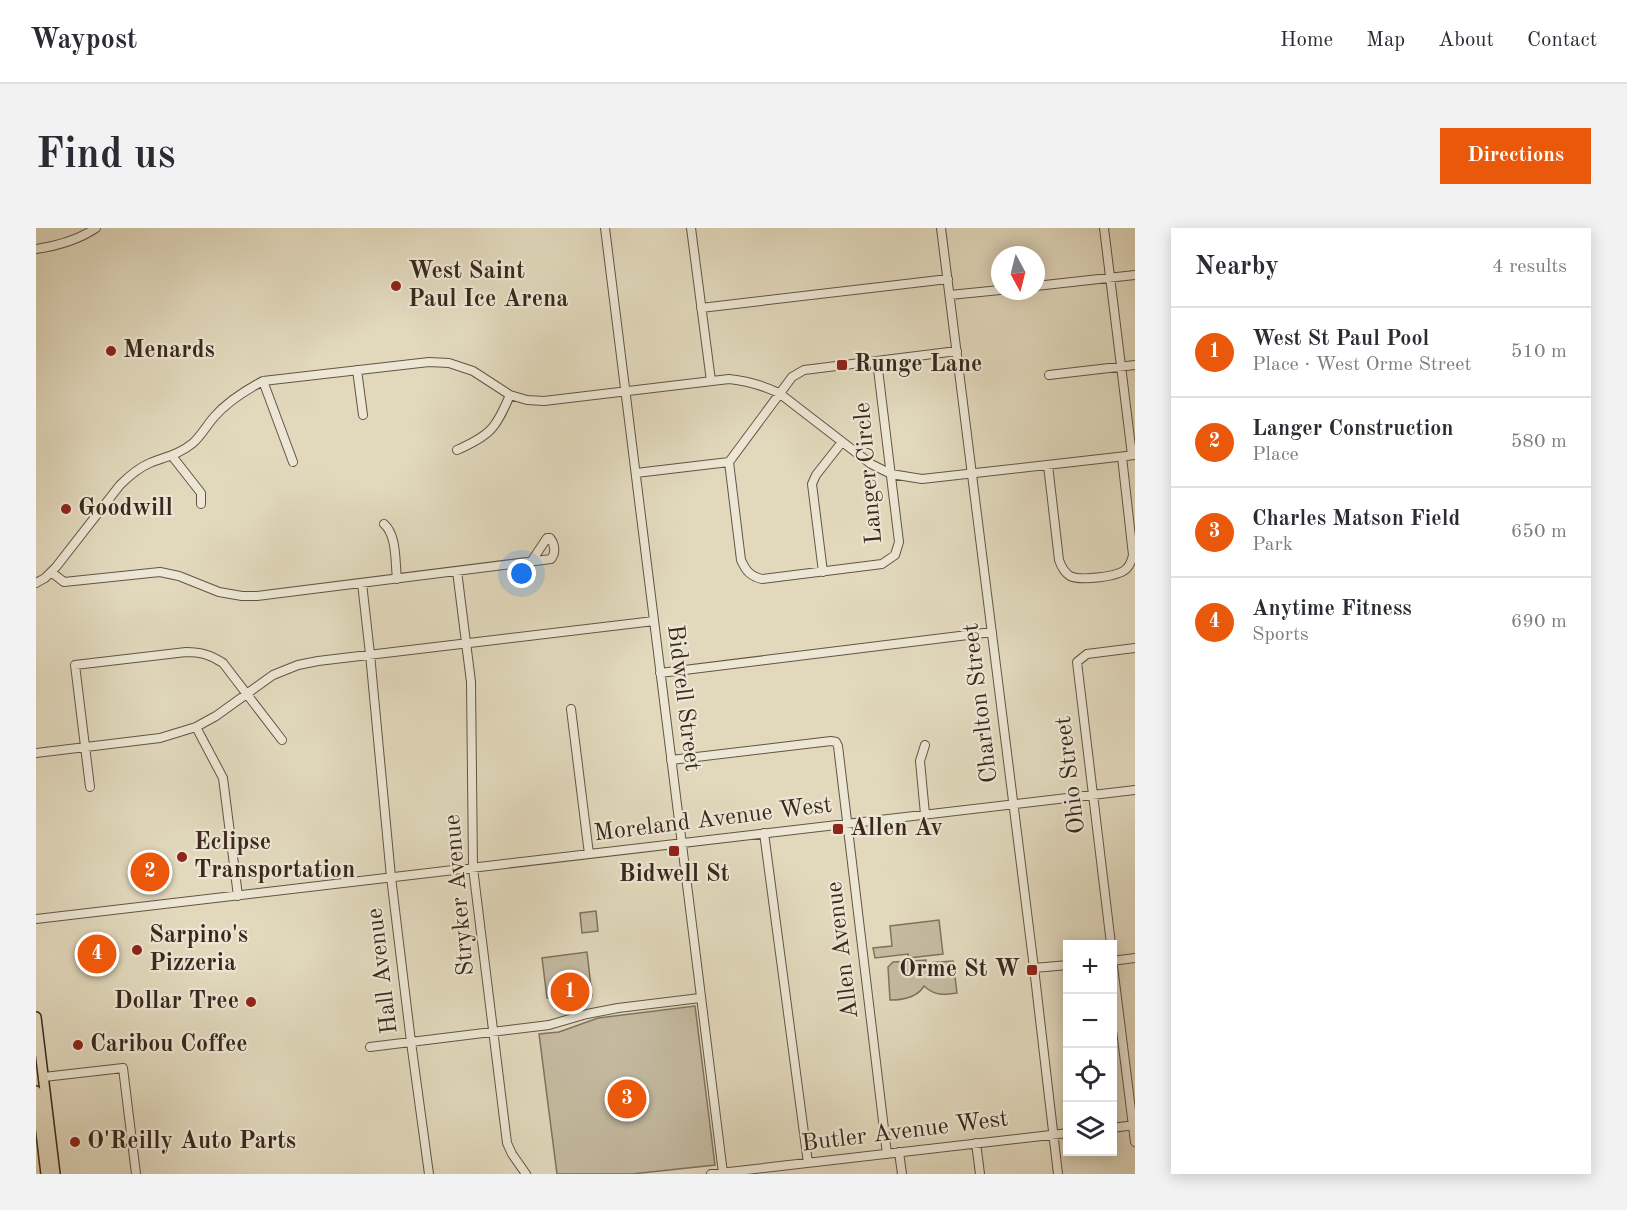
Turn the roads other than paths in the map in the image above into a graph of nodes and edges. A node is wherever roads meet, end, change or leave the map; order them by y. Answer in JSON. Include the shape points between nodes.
{"nodes":[{"id":1,"x":96,"y":228,"type":"edge"},
{"id":2,"x":605,"y":228,"type":"edge"},
{"id":3,"x":691,"y":228,"type":"edge"},
{"id":4,"x":941,"y":228,"type":"edge"},
{"id":5,"x":1104,"y":228,"type":"edge"},
{"id":6,"x":36,"y":249,"type":"edge"},
{"id":7,"x":1135,"y":275,"type":"edge"},
{"id":8,"x":1110,"y":278,"type":"junction"},
{"id":9,"x":948,"y":279,"type":"junction"},
{"id":10,"x":1045,"y":285,"type":"edge"},
{"id":11,"x":991,"y":291,"type":"edge"},
{"id":12,"x":950,"y":295,"type":"junction"},
{"id":13,"x":701,"y":308,"type":"junction"},
{"id":14,"x":957,"y":351,"type":"junction"},
{"id":15,"x":877,"y":361,"type":"junction"},
{"id":16,"x":1135,"y":365,"type":"edge"},
{"id":17,"x":1121,"y":366,"type":"junction"},
{"id":18,"x":357,"y":370,"type":"junction"},
{"id":19,"x":1048,"y":375,"type":"dead end"},
{"id":20,"x":263,"y":381,"type":"junction"},
{"id":21,"x":711,"y":381,"type":"junction"},
{"id":22,"x":626,"y":392,"type":"junction"},
{"id":23,"x":779,"y":393,"type":"junction"},
{"id":24,"x":510,"y":395,"type":"junction"},
{"id":25,"x":363,"y":416,"type":"dead end"},
{"id":26,"x":842,"y":442,"type":"junction"},
{"id":27,"x":457,"y":450,"type":"dead end"},
{"id":28,"x":1133,"y":455,"type":"edge"},
{"id":29,"x":172,"y":456,"type":"junction"},
{"id":30,"x":1122,"y":457,"type":"junction"},
{"id":31,"x":293,"y":462,"type":"dead end"},
{"id":32,"x":729,"y":462,"type":"junction"},
{"id":33,"x":1048,"y":465,"type":"junction"},
{"id":34,"x":636,"y":473,"type":"junction"},
{"id":35,"x":972,"y":473,"type":"junction"},
{"id":36,"x":891,"y":474,"type":"junction"},
{"id":37,"x":201,"y":504,"type":"dead end"},
{"id":38,"x":384,"y":524,"type":"dead end"},
{"id":39,"x":531,"y":562,"type":"dead end"},
{"id":40,"x":457,"y":571,"type":"junction"},
{"id":41,"x":51,"y":572,"type":"junction"},
{"id":42,"x":822,"y":572,"type":"junction"},
{"id":43,"x":397,"y":579,"type":"junction"},
{"id":44,"x":36,"y":583,"type":"edge"},
{"id":45,"x":362,"y":583,"type":"junction"},
{"id":46,"x":654,"y":621,"type":"junction"},
{"id":47,"x":992,"y":632,"type":"junction"},
{"id":48,"x":466,"y":643,"type":"junction"},
{"id":49,"x":1135,"y":648,"type":"edge"},
{"id":50,"x":370,"y":654,"type":"junction"},
{"id":51,"x":660,"y":673,"type":"junction"},
{"id":52,"x":247,"y":693,"type":"junction"},
{"id":53,"x":571,"y":709,"type":"dead end"},
{"id":54,"x":196,"y":727,"type":"junction"},
{"id":55,"x":282,"y":740,"type":"dead end"},
{"id":56,"x":925,"y":745,"type":"dead end"},
{"id":57,"x":85,"y":747,"type":"junction"},
{"id":58,"x":36,"y":753,"type":"edge"},
{"id":59,"x":671,"y":760,"type":"junction"},
{"id":60,"x":90,"y":787,"type":"dead end"},
{"id":61,"x":1135,"y":790,"type":"edge"},
{"id":62,"x":1093,"y":795,"type":"junction"},
{"id":63,"x":1013,"y":804,"type":"junction"},
{"id":64,"x":925,"y":814,"type":"junction"},
{"id":65,"x":847,"y":823,"type":"junction"},
{"id":66,"x":764,"y":833,"type":"junction"},
{"id":67,"x":681,"y":843,"type":"junction"},
{"id":68,"x":588,"y":854,"type":"junction"},
{"id":69,"x":473,"y":868,"type":"junction"},
{"id":70,"x":391,"y":877,"type":"junction"},
{"id":71,"x":238,"y":896,"type":"junction"},
{"id":72,"x":36,"y":920,"type":"edge"},
{"id":73,"x":1110,"y":940,"type":"edge"},
{"id":74,"x":1135,"y":958,"type":"edge"},
{"id":75,"x":1117,"y":960,"type":"edge"},
{"id":76,"x":1063,"y":965,"type":"edge"},
{"id":77,"x":1034,"y":968,"type":"junction"},
{"id":78,"x":1117,"y":992,"type":"edge"},
{"id":79,"x":700,"y":998,"type":"junction"},
{"id":80,"x":36,"y":1017,"type":"edge"},
{"id":81,"x":494,"y":1032,"type":"junction"},
{"id":82,"x":411,"y":1042,"type":"junction"},
{"id":83,"x":370,"y":1047,"type":"dead end"},
{"id":84,"x":39,"y":1081,"type":"edge"},
{"id":85,"x":1134,"y":1126,"type":"edge"},
{"id":86,"x":1117,"y":1128,"type":"edge"},
{"id":87,"x":1063,"y":1134,"type":"edge"},
{"id":88,"x":1053,"y":1135,"type":"junction"},
{"id":89,"x":1135,"y":1142,"type":"edge"},
{"id":90,"x":976,"y":1143,"type":"junction"},
{"id":91,"x":899,"y":1152,"type":"junction"},
{"id":92,"x":887,"y":1154,"type":"junction"},
{"id":93,"x":808,"y":1163,"type":"junction"},
{"id":94,"x":723,"y":1173,"type":"edge"},
{"id":95,"x":46,"y":1174,"type":"edge"},
{"id":96,"x":55,"y":1174,"type":"edge"},
{"id":97,"x":136,"y":1174,"type":"edge"},
{"id":98,"x":429,"y":1174,"type":"edge"},
{"id":99,"x":526,"y":1174,"type":"edge"},
{"id":100,"x":711,"y":1174,"type":"edge"},
{"id":101,"x":902,"y":1174,"type":"edge"},
{"id":102,"x":980,"y":1174,"type":"edge"},
{"id":103,"x":1058,"y":1174,"type":"edge"}],
"edges":[{"from":1,"to":6,"type":"street","via":[[71,241]]},
{"from":2,"to":22,"type":"street","name":"Bidwell Street"},
{"from":3,"to":13,"type":"street"},
{"from":4,"to":9,"type":"street","name":"Charlton Street"},
{"from":5,"to":8,"type":"street"},
{"from":7,"to":8,"type":"street"},
{"from":8,"to":10,"type":"street"},
{"from":8,"to":17,"type":"street"},
{"from":9,"to":12,"type":"street","name":"Charlton Street"},
{"from":9,"to":13,"type":"street"},
{"from":11,"to":12,"type":"street"},
{"from":12,"to":14,"type":"street","name":"Charlton Street"},
{"from":13,"to":21,"type":"street"},
{"from":14,"to":15,"type":"street"},
{"from":14,"to":35,"type":"street","name":"Charlton Street"},
{"from":15,"to":23,"type":"street","via":[[804,370]]},
{"from":15,"to":36,"type":"street","name":"Langer Circle"},
{"from":16,"to":17,"type":"street"},
{"from":17,"to":19,"type":"street"},
{"from":17,"to":28,"type":"street"},
{"from":18,"to":20,"type":"street"},
{"from":18,"to":24,"type":"street","via":[[449,363],[472,371]]},
{"from":18,"to":25,"type":"street"},
{"from":20,"to":29,"type":"street","via":[[231,400],[193,443]]},
{"from":20,"to":31,"type":"street"},
{"from":21,"to":22,"type":"street"},
{"from":21,"to":23,"type":"street","via":[[747,380]]},
{"from":22,"to":24,"type":"street","via":[[544,401]]},
{"from":22,"to":34,"type":"street","name":"Bidwell Street"},
{"from":23,"to":26,"type":"street"},
{"from":23,"to":32,"type":"street"},
{"from":24,"to":27,"type":"street","via":[[491,431]]},
{"from":26,"to":36,"type":"street"},
{"from":26,"to":42,"type":"street","via":[[812,484]]},
{"from":28,"to":30,"type":"street"},
{"from":29,"to":37,"type":"street","via":[[201,493]]},
{"from":29,"to":41,"type":"street","via":[[130,475]]},
{"from":30,"to":33,"type":"street"},
{"from":30,"to":33,"type":"street","via":[[1132,561],[1127,569],[1114,575],[1078,579],[1069,575],[1059,560]]},
{"from":32,"to":34,"type":"street"},
{"from":32,"to":42,"type":"street","name":"Langer Circle","via":[[741,560],[746,571],[762,579]]},
{"from":33,"to":35,"type":"street"},
{"from":34,"to":46,"type":"street","name":"Bidwell Street"},
{"from":35,"to":36,"type":"street","via":[[922,479]]},
{"from":35,"to":47,"type":"street","name":"Charlton Street"},
{"from":36,"to":42,"type":"street","name":"Langer Circle","via":[[899,542],[895,555],[882,564]]},
{"from":38,"to":43,"type":"street","via":[[390,529]]},
{"from":39,"to":40,"type":"street"},
{"from":40,"to":43,"type":"street"},
{"from":40,"to":48,"type":"street","name":"Stryker Avenue"},
{"from":41,"to":44,"type":"street"},
{"from":41,"to":45,"type":"street","via":[[64,582],[160,572],[242,596]]},
{"from":43,"to":45,"type":"street"},
{"from":45,"to":50,"type":"street","name":"Hall Avenue"},
{"from":46,"to":48,"type":"street"},
{"from":46,"to":51,"type":"street","name":"Bidwell Street"},
{"from":47,"to":51,"type":"street"},
{"from":47,"to":63,"type":"street","name":"Charlton Street"},
{"from":48,"to":50,"type":"street"},
{"from":48,"to":69,"type":"street","name":"Stryker Avenue","via":[[471,682]]},
{"from":49,"to":62,"type":"street","name":"Ohio Street","via":[[1087,654],[1077,662]]},
{"from":50,"to":52,"type":"street","via":[[298,665],[273,675]]},
{"from":50,"to":70,"type":"street","name":"Hall Avenue"},
{"from":51,"to":59,"type":"street","name":"Bidwell Street"},
{"from":52,"to":54,"type":"street"},
{"from":52,"to":55,"type":"street"},
{"from":52,"to":57,"type":"street","via":[[223,663],[199,652],[75,664]]},
{"from":53,"to":68,"type":"street"},
{"from":54,"to":57,"type":"street","via":[[160,738]]},
{"from":54,"to":71,"type":"street","via":[[223,778]]},
{"from":56,"to":64,"type":"street","via":[[920,761]]},
{"from":57,"to":58,"type":"street"},
{"from":57,"to":60,"type":"street"},
{"from":59,"to":65,"type":"street","name":"Allen Avenue","via":[[836,742]]},
{"from":59,"to":67,"type":"street","name":"Bidwell Street"},
{"from":61,"to":62,"type":"street","name":"Moreland Avenue West"},
{"from":62,"to":63,"type":"street","name":"Moreland Avenue West"},
{"from":62,"to":73,"type":"street","name":"Ohio Street"},
{"from":63,"to":64,"type":"street","name":"Moreland Avenue West"},
{"from":63,"to":77,"type":"street","name":"Charlton Street"},
{"from":64,"to":65,"type":"street","name":"Moreland Avenue West"},
{"from":65,"to":66,"type":"street","name":"Moreland Avenue West"},
{"from":65,"to":92,"type":"street","name":"Allen Avenue"},
{"from":66,"to":67,"type":"street","name":"Moreland Avenue West"},
{"from":66,"to":93,"type":"street"},
{"from":67,"to":68,"type":"street","name":"Moreland Avenue West"},
{"from":67,"to":79,"type":"street","name":"Bidwell Street"},
{"from":68,"to":69,"type":"street","name":"Moreland Avenue West"},
{"from":69,"to":70,"type":"street","name":"Moreland Avenue West"},
{"from":69,"to":81,"type":"street","name":"Stryker Avenue"},
{"from":70,"to":71,"type":"street","name":"Moreland Avenue West"},
{"from":70,"to":82,"type":"street","name":"Hall Avenue"},
{"from":71,"to":72,"type":"street","name":"Moreland Avenue West"},
{"from":74,"to":75,"type":"street"},
{"from":76,"to":77,"type":"street"},
{"from":77,"to":88,"type":"street","name":"Charlton Street"},
{"from":78,"to":85,"type":"street"},
{"from":79,"to":81,"type":"street","via":[[618,1008],[549,1026]]},
{"from":79,"to":94,"type":"street","name":"Bidwell Street"},
{"from":80,"to":84,"type":"main road"},
{"from":81,"to":82,"type":"street"},
{"from":81,"to":99,"type":"street","name":"Stryker Avenue","via":[[507,1143]]},
{"from":82,"to":83,"type":"street"},
{"from":82,"to":98,"type":"street","name":"Hall Avenue"},
{"from":84,"to":95,"type":"main road"},
{"from":84,"to":96,"type":"main road"},
{"from":84,"to":97,"type":"street","via":[[123,1068]]},
{"from":85,"to":86,"type":"street"},
{"from":85,"to":89,"type":"street"},
{"from":87,"to":88,"type":"street","name":"Butler Avenue West"},
{"from":88,"to":90,"type":"street","name":"Butler Avenue West"},
{"from":88,"to":103,"type":"street","name":"Charlton Street"},
{"from":90,"to":91,"type":"street","name":"Butler Avenue West"},
{"from":90,"to":102,"type":"street"},
{"from":91,"to":92,"type":"street","name":"Butler Avenue West"},
{"from":91,"to":101,"type":"street"},
{"from":92,"to":93,"type":"street","name":"Butler Avenue West"},
{"from":93,"to":94,"type":"street","name":"Butler Avenue West"},
{"from":94,"to":100,"type":"street","name":"Butler Avenue West"}]}
